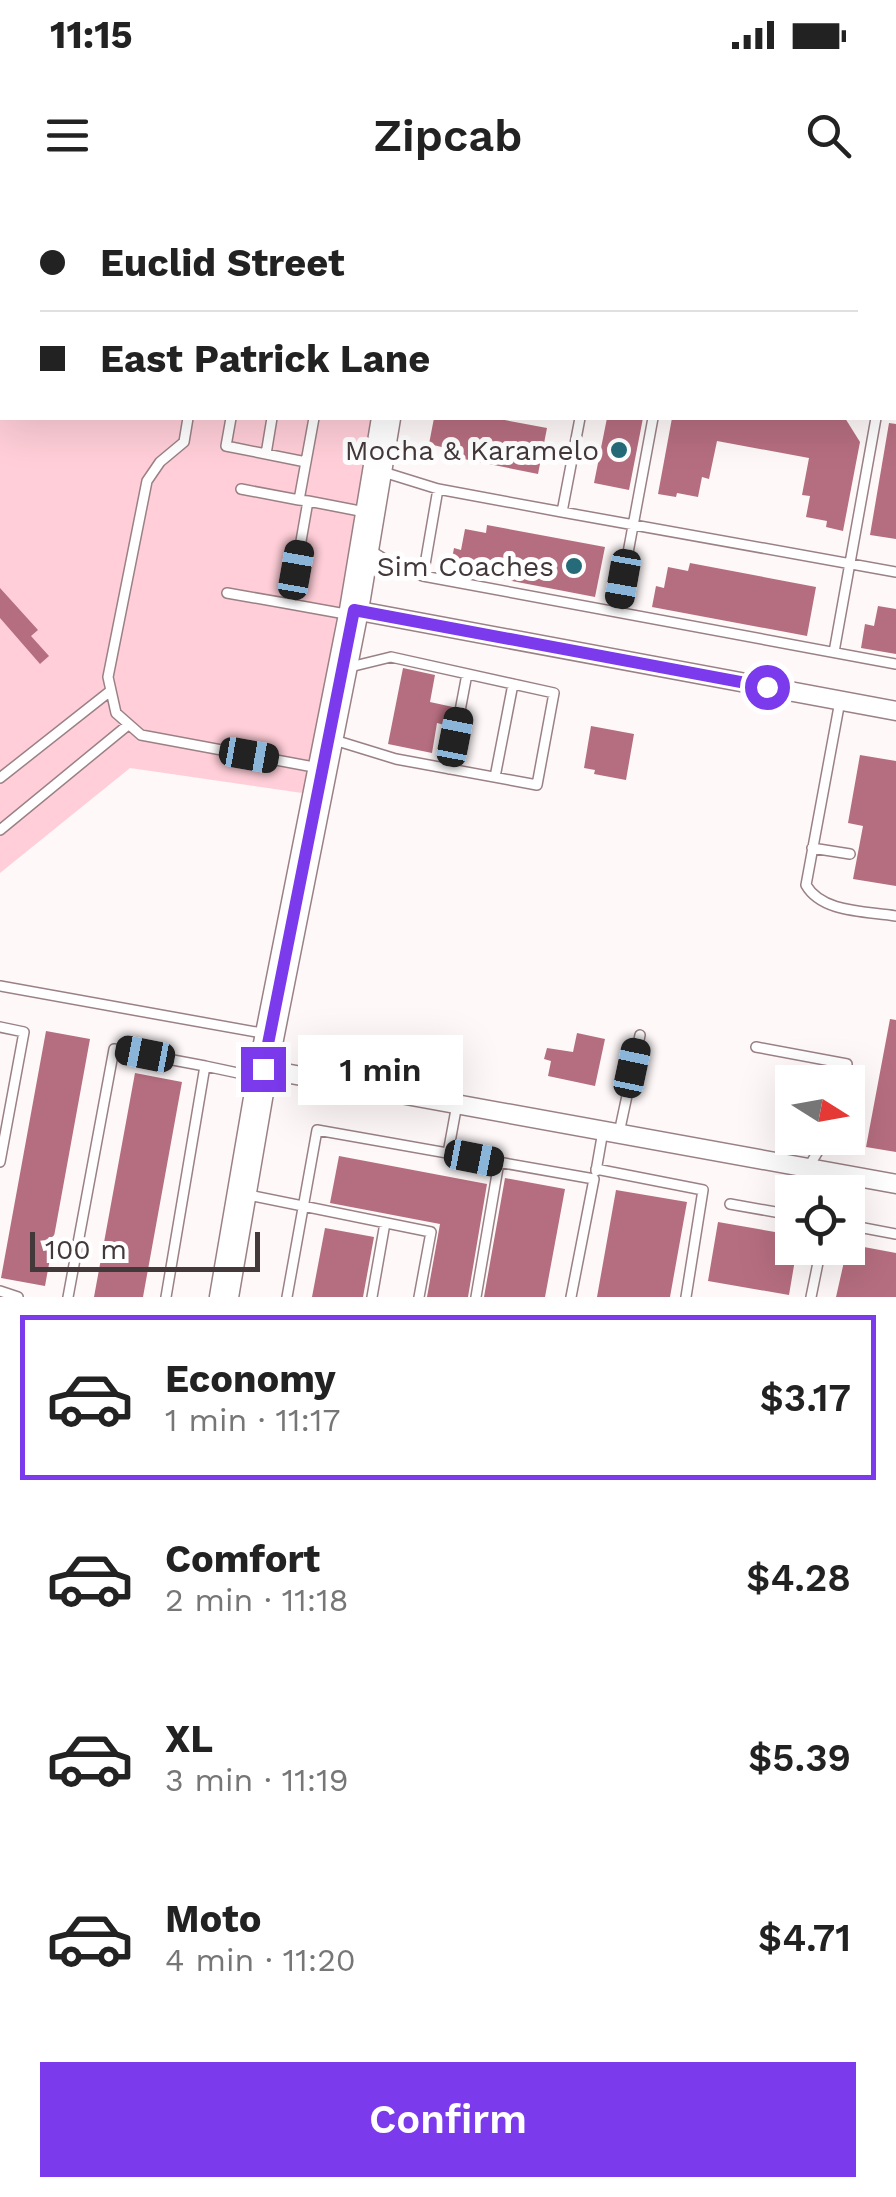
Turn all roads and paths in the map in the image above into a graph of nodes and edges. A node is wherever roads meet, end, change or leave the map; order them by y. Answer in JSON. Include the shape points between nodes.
{"nodes":[{"id":1,"x":188,"y":420,"type":"edge"},
{"id":2,"x":231,"y":420,"type":"edge"},
{"id":3,"x":272,"y":420,"type":"edge"},
{"id":4,"x":314,"y":420,"type":"edge"},
{"id":5,"x":386,"y":420,"type":"edge"},
{"id":6,"x":580,"y":420,"type":"edge"},
{"id":7,"x":653,"y":420,"type":"edge"},
{"id":8,"x":876,"y":420,"type":"edge"},
{"id":9,"x":266,"y":454,"type":"junction"},
{"id":10,"x":306,"y":462,"type":"junction"},
{"id":11,"x":377,"y":470,"type":"junction"},
{"id":12,"x":241,"y":488,"type":"dead end"},
{"id":13,"x":438,"y":489,"type":"junction"},
{"id":14,"x":304,"y":500,"type":"junction"},
{"id":15,"x":562,"y":512,"type":"junction"},
{"id":16,"x":370,"y":513,"type":"junction"},
{"id":17,"x":633,"y":524,"type":"junction"},
{"id":18,"x":365,"y":546,"type":"junction"},
{"id":19,"x":850,"y":564,"type":"junction"},
{"id":20,"x":896,"y":572,"type":"edge"},
{"id":21,"x":423,"y":576,"type":"junction"},
{"id":22,"x":227,"y":593,"type":"dead end"},
{"id":23,"x":290,"y":604,"type":"junction"},
{"id":24,"x":617,"y":612,"type":"junction"},
{"id":25,"x":354,"y":613,"type":"junction"},
{"id":26,"x":834,"y":652,"type":"junction"},
{"id":27,"x":896,"y":664,"type":"edge"},
{"id":28,"x":342,"y":669,"type":"junction"},
{"id":29,"x":468,"y":674,"type":"junction"},
{"id":30,"x":512,"y":684,"type":"junction"},
{"id":31,"x":109,"y":692,"type":"junction"},
{"id":32,"x":840,"y":701,"type":"junction"},
{"id":33,"x":896,"y":711,"type":"edge"},
{"id":34,"x":128,"y":725,"type":"junction"},
{"id":35,"x":328,"y":738,"type":"junction"},
{"id":36,"x":322,"y":768,"type":"junction"},
{"id":37,"x":449,"y":769,"type":"junction"},
{"id":38,"x":495,"y":777,"type":"junction"},
{"id":39,"x":0,"y":778,"type":"edge"},
{"id":40,"x":0,"y":830,"type":"edge"},
{"id":41,"x":812,"y":848,"type":"junction"},
{"id":42,"x":850,"y":854,"type":"dead end"},
{"id":43,"x":896,"y":916,"type":"edge"},
{"id":44,"x":0,"y":986,"type":"edge"},
{"id":45,"x":0,"y":1027,"type":"edge"},
{"id":46,"x":270,"y":1034,"type":"junction"},
{"id":47,"x":640,"y":1034,"type":"dead end"},
{"id":48,"x":756,"y":1046,"type":"dead end"},
{"id":49,"x":848,"y":1065,"type":"edge"},
{"id":50,"x":206,"y":1066,"type":"junction"},
{"id":51,"x":262,"y":1073,"type":"junction"},
{"id":52,"x":456,"y":1104,"type":"junction"},
{"id":53,"x":611,"y":1132,"type":"junction"},
{"id":54,"x":448,"y":1153,"type":"junction"},
{"id":55,"x":816,"y":1155,"type":"edge"},
{"id":56,"x":0,"y":1162,"type":"edge"},
{"id":57,"x":499,"y":1162,"type":"junction"},
{"id":58,"x":808,"y":1168,"type":"junction"},
{"id":59,"x":835,"y":1172,"type":"junction"},
{"id":60,"x":595,"y":1174,"type":"junction"},
{"id":61,"x":834,"y":1175,"type":"edge"},
{"id":62,"x":896,"y":1184,"type":"edge"},
{"id":63,"x":242,"y":1194,"type":"junction"},
{"id":64,"x":730,"y":1204,"type":"dead end"},
{"id":65,"x":304,"y":1207,"type":"junction"},
{"id":66,"x":775,"y":1212,"type":"edge"},
{"id":67,"x":385,"y":1223,"type":"junction"},
{"id":68,"x":865,"y":1229,"type":"edge"},
{"id":69,"x":896,"y":1234,"type":"edge"},
{"id":70,"x":818,"y":1265,"type":"edge"},
{"id":71,"x":0,"y":1291,"type":"edge"},
{"id":72,"x":18,"y":1297,"type":"edge"},
{"id":73,"x":68,"y":1297,"type":"edge"},
{"id":74,"x":166,"y":1297,"type":"edge"},
{"id":75,"x":224,"y":1297,"type":"edge"},
{"id":76,"x":287,"y":1297,"type":"edge"},
{"id":77,"x":372,"y":1297,"type":"edge"},
{"id":78,"x":419,"y":1297,"type":"edge"},
{"id":79,"x":476,"y":1297,"type":"edge"},
{"id":80,"x":571,"y":1297,"type":"edge"},
{"id":81,"x":686,"y":1297,"type":"edge"},
{"id":82,"x":812,"y":1297,"type":"edge"}],
"edges":[{"from":1,"to":31,"type":"lane","via":[[184,442],[147,481]]},
{"from":2,"to":9,"type":"lane","via":[[226,446]]},
{"from":3,"to":9,"type":"lane"},
{"from":4,"to":10,"type":"lane"},
{"from":5,"to":11,"type":"main road"},
{"from":6,"to":15,"type":"lane"},
{"from":7,"to":17,"type":"lane"},
{"from":8,"to":19,"type":"lane"},
{"from":9,"to":10,"type":"lane"},
{"from":10,"to":14,"type":"lane"},
{"from":11,"to":13,"type":"lane"},
{"from":11,"to":16,"type":"main road"},
{"from":12,"to":14,"type":"lane"},
{"from":13,"to":15,"type":"lane"},
{"from":13,"to":21,"type":"lane"},
{"from":14,"to":16,"type":"lane"},
{"from":14,"to":23,"type":"lane"},
{"from":15,"to":17,"type":"lane"},
{"from":16,"to":18,"type":"main road"},
{"from":17,"to":19,"type":"lane"},
{"from":17,"to":24,"type":"lane"},
{"from":18,"to":21,"type":"lane"},
{"from":18,"to":25,"type":"main road"},
{"from":19,"to":20,"type":"lane"},
{"from":19,"to":26,"type":"lane"},
{"from":21,"to":24,"type":"lane"},
{"from":22,"to":23,"type":"lane"},
{"from":23,"to":25,"type":"lane"},
{"from":24,"to":26,"type":"lane"},
{"from":25,"to":28,"type":"main road"},
{"from":25,"to":32,"type":"street"},
{"from":26,"to":27,"type":"lane"},
{"from":28,"to":29,"type":"lane","via":[[391,657]]},
{"from":28,"to":35,"type":"main road"},
{"from":29,"to":30,"type":"lane"},
{"from":29,"to":37,"type":"lane"},
{"from":30,"to":38,"type":"lane"},
{"from":30,"to":38,"type":"lane","via":[[554,692],[537,784]]},
{"from":31,"to":34,"type":"lane"},
{"from":31,"to":39,"type":"lane"},
{"from":32,"to":33,"type":"street"},
{"from":32,"to":41,"type":"lane"},
{"from":34,"to":36,"type":"lane","via":[[140,735]]},
{"from":34,"to":40,"type":"lane"},
{"from":35,"to":36,"type":"main road"},
{"from":35,"to":37,"type":"lane"},
{"from":36,"to":46,"type":"main road"},
{"from":37,"to":38,"type":"lane"},
{"from":41,"to":42,"type":"lane"},
{"from":41,"to":43,"type":"lane","via":[[806,884],[811,894],[824,904]]},
{"from":44,"to":46,"type":"lane"},
{"from":45,"to":56,"type":"lane","via":[[24,1032]]},
{"from":46,"to":51,"type":"main road"},
{"from":47,"to":53,"type":"lane"},
{"from":48,"to":49,"type":"lane"},
{"from":50,"to":51,"type":"lane"},
{"from":50,"to":73,"type":"lane","via":[[114,1049]]},
{"from":50,"to":74,"type":"lane"},
{"from":51,"to":52,"type":"street"},
{"from":51,"to":63,"type":"main road"},
{"from":52,"to":53,"type":"street"},
{"from":52,"to":54,"type":"lane"},
{"from":53,"to":58,"type":"street"},
{"from":53,"to":60,"type":"lane"},
{"from":54,"to":57,"type":"lane"},
{"from":54,"to":65,"type":"lane","via":[[317,1130]]},
{"from":55,"to":58,"type":"lane"},
{"from":57,"to":60,"type":"lane"},
{"from":57,"to":79,"type":"lane"},
{"from":58,"to":59,"type":"street"},
{"from":59,"to":61,"type":"lane"},
{"from":59,"to":62,"type":"street"},
{"from":60,"to":80,"type":"lane"},
{"from":60,"to":81,"type":"lane","via":[[704,1190]]},
{"from":63,"to":65,"type":"lane"},
{"from":63,"to":75,"type":"main road"},
{"from":64,"to":66,"type":"lane"},
{"from":65,"to":67,"type":"lane"},
{"from":65,"to":76,"type":"lane"},
{"from":67,"to":77,"type":"lane"},
{"from":67,"to":78,"type":"lane","via":[[430,1232]]},
{"from":68,"to":69,"type":"lane"},
{"from":70,"to":82,"type":"lane"},
{"from":71,"to":72,"type":"lane"}]}
